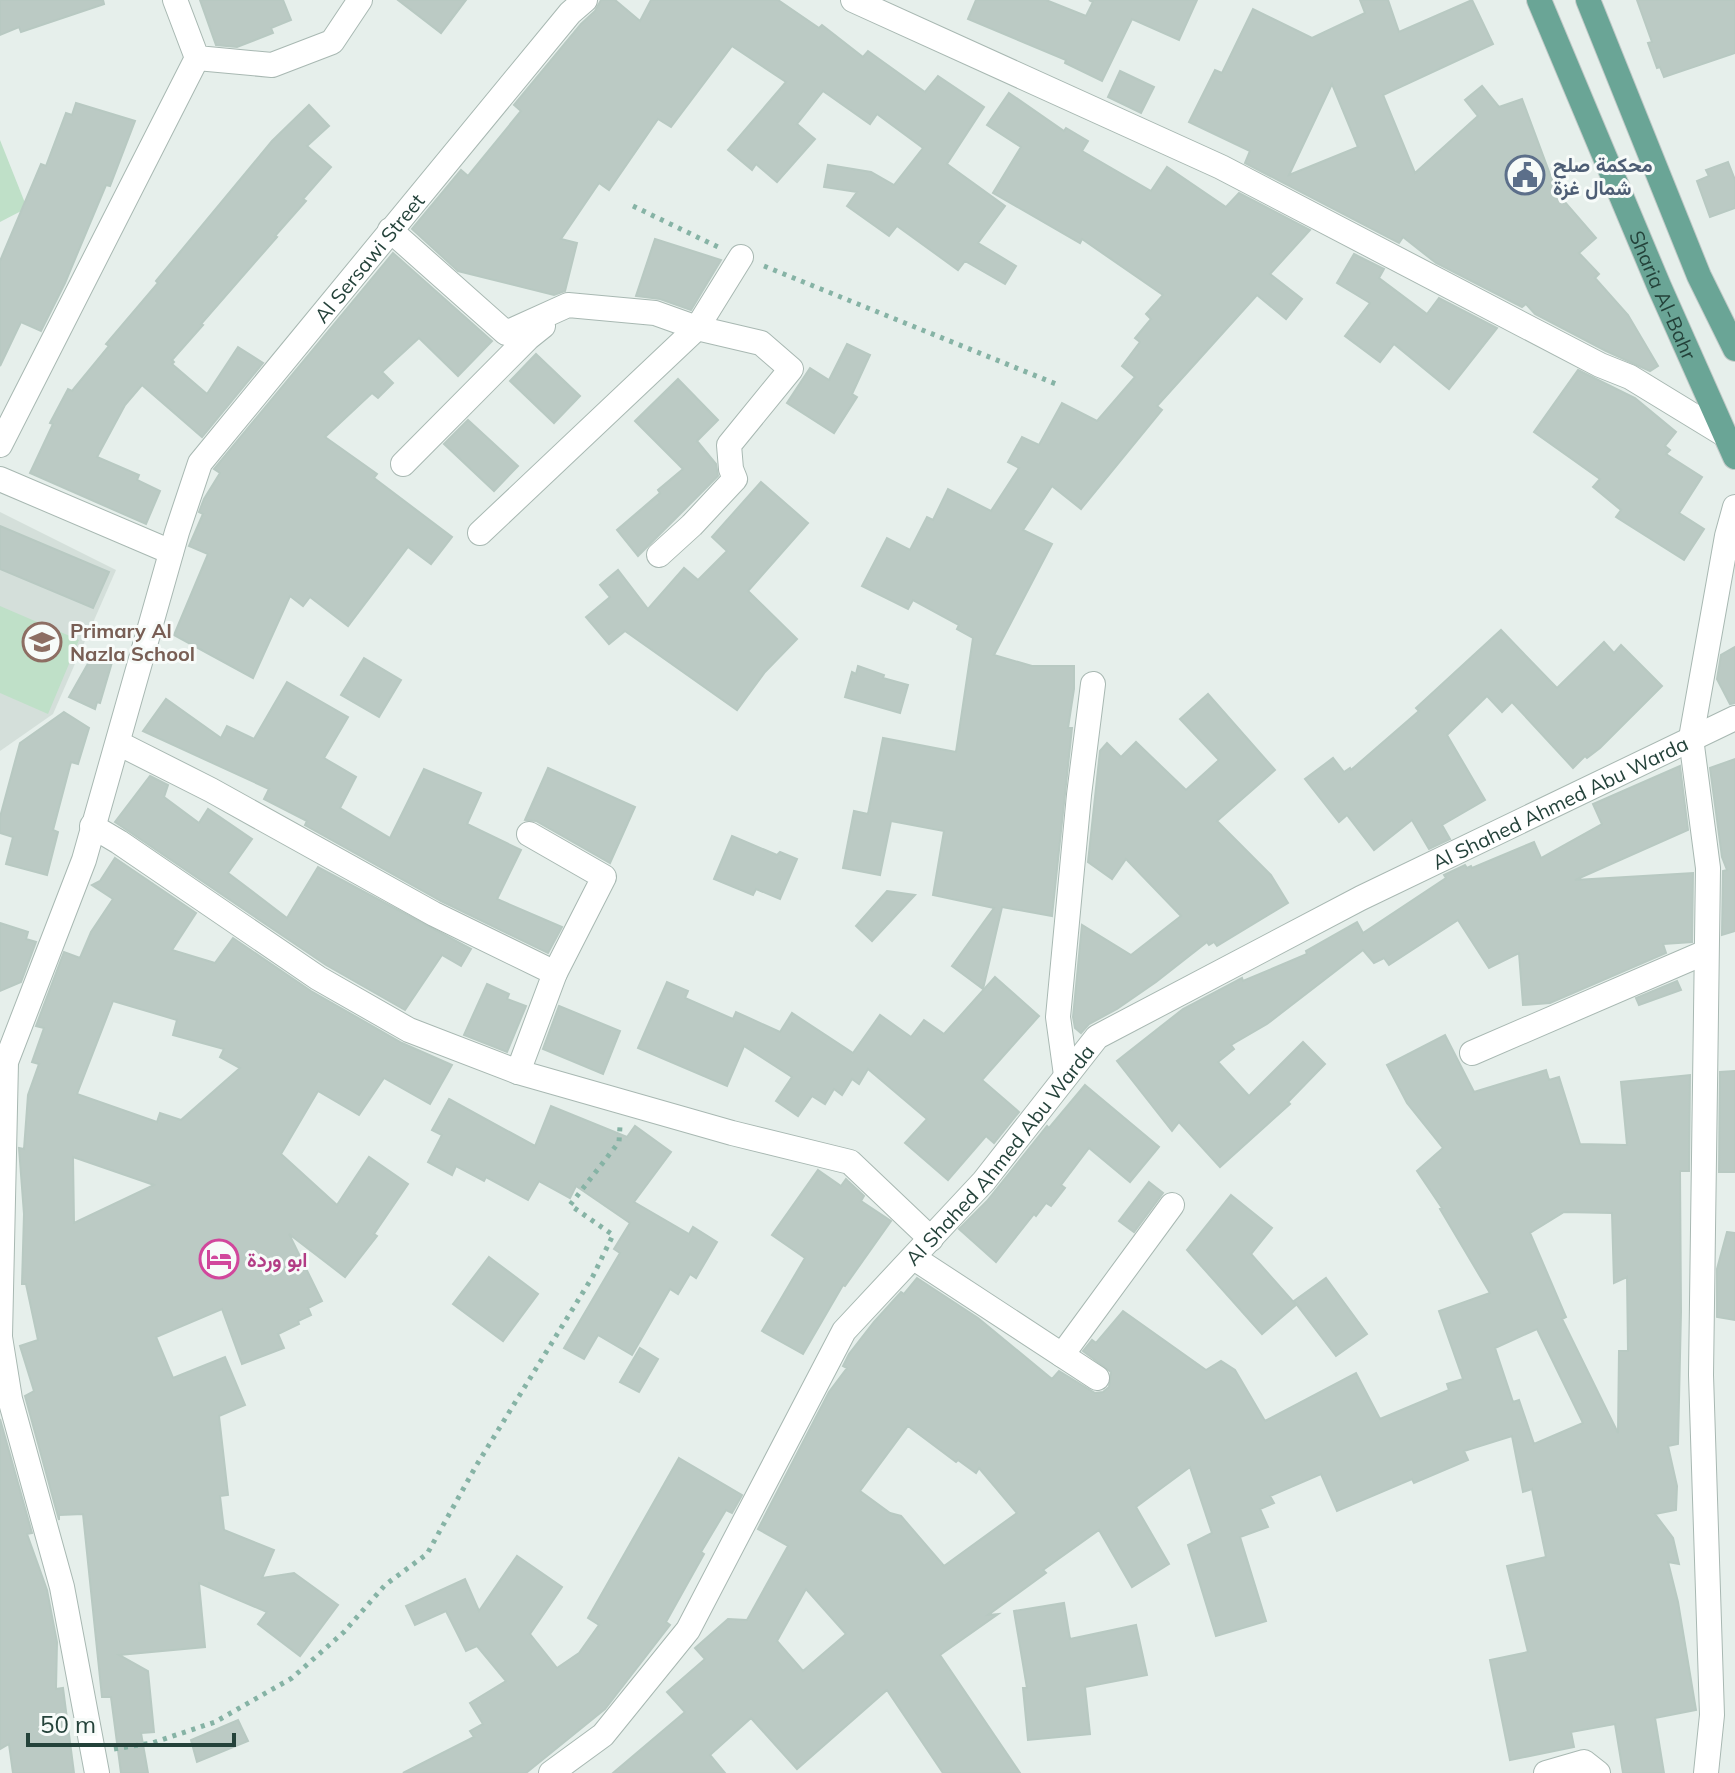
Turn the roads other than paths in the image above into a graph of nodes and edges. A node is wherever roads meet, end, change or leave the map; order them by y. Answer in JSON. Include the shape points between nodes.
{"nodes":[{"id":1,"x":175,"y":0,"type":"edge"},
{"id":2,"x":360,"y":0,"type":"edge"},
{"id":3,"x":585,"y":0,"type":"edge"},
{"id":4,"x":853,"y":0,"type":"edge"},
{"id":5,"x":1539,"y":0,"type":"edge"},
{"id":6,"x":1588,"y":0,"type":"edge"},
{"id":7,"x":197,"y":58,"type":"junction"},
{"id":8,"x":390,"y":230,"type":"junction"},
{"id":9,"x":741,"y":257,"type":"road end"},
{"id":10,"x":568,"y":305,"type":"junction"},
{"id":11,"x":697,"y":328,"type":"junction"},
{"id":12,"x":1735,"y":349,"type":"edge"},
{"id":13,"x":0,"y":445,"type":"edge"},
{"id":14,"x":1730,"y":446,"type":"edge"},
{"id":15,"x":403,"y":464,"type":"dead end"},
{"id":16,"x":0,"y":479,"type":"edge"},
{"id":17,"x":1735,"y":507,"type":"edge"},
{"id":18,"x":480,"y":533,"type":"dead end"},
{"id":19,"x":174,"y":542,"type":"junction"},
{"id":20,"x":659,"y":555,"type":"dead end"},
{"id":21,"x":1093,"y":684,"type":"dead end"},
{"id":22,"x":1735,"y":718,"type":"edge"},
{"id":23,"x":1691,"y":738,"type":"junction"},
{"id":24,"x":118,"y":743,"type":"junction"},
{"id":25,"x":92,"y":826,"type":"junction"},
{"id":26,"x":529,"y":834,"type":"dead end"},
{"id":27,"x":1706,"y":952,"type":"junction"},
{"id":28,"x":555,"y":973,"type":"junction"},
{"id":29,"x":1472,"y":1053,"type":"dead end"},
{"id":30,"x":3,"y":1057,"type":"edge"},
{"id":31,"x":518,"y":1072,"type":"junction"},
{"id":32,"x":1066,"y":1075,"type":"junction"},
{"id":33,"x":1172,"y":1205,"type":"dead end"},
{"id":34,"x":931,"y":1239,"type":"junction"},
{"id":35,"x":914,"y":1258,"type":"junction"},
{"id":36,"x":0,"y":1337,"type":"edge"},
{"id":37,"x":1062,"y":1355,"type":"junction"},
{"id":38,"x":1097,"y":1378,"type":"dead end"},
{"id":39,"x":5,"y":1400,"type":"edge"},
{"id":40,"x":95,"y":1763,"type":"edge"},
{"id":41,"x":551,"y":1773,"type":"edge"},
{"id":42,"x":1546,"y":1773,"type":"edge"},
{"id":43,"x":1598,"y":1773,"type":"edge"},
{"id":44,"x":1706,"y":1773,"type":"edge"}],
"edges":[{"from":1,"to":7,"type":"street"},
{"from":2,"to":7,"type":"street","via":[[332,42],[272,65]]},
{"from":3,"to":8,"type":"street","name":"Al Sersawi Street"},
{"from":4,"to":14,"type":"street","via":[[1221,167],[1630,377]]},
{"from":5,"to":14,"type":"main road","name":"Sharia Al-Bahr"},
{"from":6,"to":12,"type":"main road","name":"Sharia Al-Bahr","via":[[1699,276]]},
{"from":7,"to":13,"type":"street"},
{"from":8,"to":10,"type":"street","via":[[506,333]]},
{"from":8,"to":19,"type":"street","name":"Al Sersawi Street","via":[[200,463]]},
{"from":9,"to":11,"type":"street"},
{"from":10,"to":11,"type":"street","via":[[655,313]]},
{"from":10,"to":15,"type":"street"},
{"from":11,"to":18,"type":"street"},
{"from":11,"to":20,"type":"street","via":[[761,343],[791,369],[729,445],[735,479]]},
{"from":16,"to":19,"type":"street"},
{"from":17,"to":23,"type":"street"},
{"from":19,"to":24,"type":"street","name":"Al Sersawi Street"},
{"from":21,"to":32,"type":"street","via":[[1058,1017]]},
{"from":22,"to":23,"type":"street","name":"Al Shahed Ahmed Abu Warda"},
{"from":23,"to":27,"type":"street","via":[[1708,868]]},
{"from":23,"to":32,"type":"street","name":"Al Shahed Ahmed Abu Warda","via":[[1361,898],[1097,1037]]},
{"from":24,"to":25,"type":"street","name":"Al Sersawi Street"},
{"from":24,"to":28,"type":"street","via":[[434,914]]},
{"from":25,"to":30,"type":"street","name":"Al Sersawi Street","via":[[84,860]]},
{"from":25,"to":31,"type":"street","via":[[318,978],[409,1030]]},
{"from":26,"to":28,"type":"street","via":[[604,877]]},
{"from":27,"to":29,"type":"street"},
{"from":27,"to":44,"type":"street","via":[[1701,1375],[1712,1715]]},
{"from":28,"to":31,"type":"street"},
{"from":30,"to":36,"type":"street","name":"Al Sersawi Street"},
{"from":31,"to":34,"type":"street","via":[[850,1162]]},
{"from":32,"to":34,"type":"street","name":"Al Shahed Ahmed Abu Warda","via":[[984,1181]]},
{"from":33,"to":37,"type":"street"},
{"from":34,"to":35,"type":"street","name":"Al Shahed Ahmed Abu Warda"},
{"from":35,"to":37,"type":"street"},
{"from":35,"to":41,"type":"street","name":"Al Shahed Ahmed Abu Warda","via":[[844,1331],[688,1630],[603,1735]]},
{"from":36,"to":39,"type":"street","name":"Al Sersawi Street"},
{"from":37,"to":38,"type":"street"},
{"from":39,"to":40,"type":"street","name":"Al Sersawi Street","via":[[62,1587]]},
{"from":42,"to":43,"type":"street","via":[[1584,1762]]}]}
